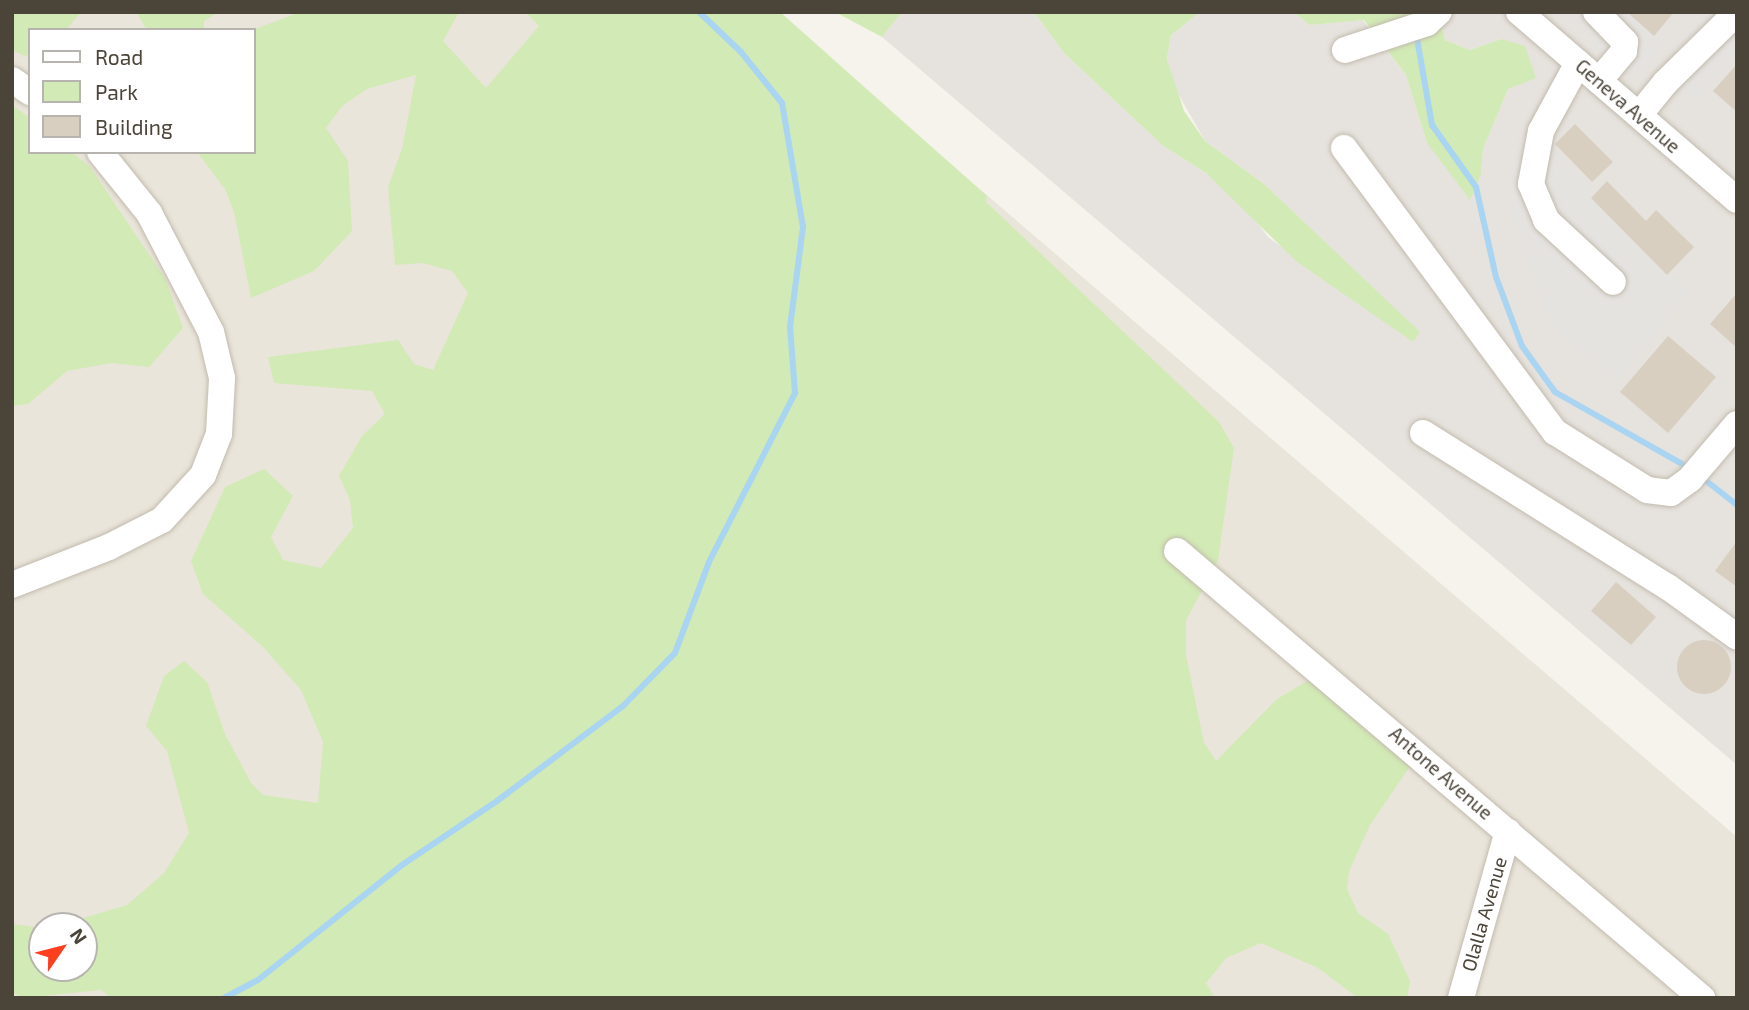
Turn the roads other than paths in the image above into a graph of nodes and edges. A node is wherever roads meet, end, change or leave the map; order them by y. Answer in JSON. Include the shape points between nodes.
{"nodes":[{"id":1,"x":1519,"y":12,"type":"edge"},
{"id":2,"x":1596,"y":12,"type":"edge"},
{"id":3,"x":1734,"y":15,"type":"dead end"},
{"id":4,"x":1424,"y":22,"type":"edge"},
{"id":5,"x":1345,"y":50,"type":"dead end"},
{"id":6,"x":1578,"y":63,"type":"junction"},
{"id":7,"x":12,"y":80,"type":"edge"},
{"id":8,"x":1599,"y":81,"type":"junction"},
{"id":9,"x":28,"y":91,"type":"edge"},
{"id":10,"x":1639,"y":115,"type":"junction"},
{"id":11,"x":1344,"y":148,"type":"dead end"},
{"id":12,"x":102,"y":154,"type":"edge"},
{"id":13,"x":1737,"y":200,"type":"edge"},
{"id":14,"x":1613,"y":282,"type":"dead end"},
{"id":15,"x":1737,"y":424,"type":"edge"},
{"id":16,"x":1423,"y":433,"type":"dead end"},
{"id":17,"x":1177,"y":551,"type":"dead end"},
{"id":18,"x":12,"y":585,"type":"edge"},
{"id":19,"x":1737,"y":637,"type":"edge"},
{"id":20,"x":1508,"y":831,"type":"junction"},
{"id":21,"x":1461,"y":998,"type":"edge"},
{"id":22,"x":1702,"y":998,"type":"edge"}],
"edges":[{"from":1,"to":6,"type":"street","name":"Geneva Avenue"},
{"from":2,"to":8,"type":"street","via":[[1625,41],[1624,51]]},
{"from":3,"to":10,"type":"street"},
{"from":4,"to":5,"type":"street"},
{"from":6,"to":8,"type":"street","name":"Geneva Avenue"},
{"from":6,"to":14,"type":"street","via":[[1541,131],[1531,184],[1546,220]]},
{"from":7,"to":9,"type":"street"},
{"from":8,"to":10,"type":"street","name":"Geneva Avenue"},
{"from":10,"to":13,"type":"street","name":"Geneva Avenue"},
{"from":11,"to":15,"type":"street","via":[[1555,432],[1647,490],[1671,493],[1690,479]]},
{"from":12,"to":18,"type":"street","via":[[149,213],[211,332],[222,378],[219,434],[203,475],[162,520],[109,547]]},
{"from":16,"to":19,"type":"street","via":[[1668,587]]},
{"from":17,"to":20,"type":"street","name":"Antone Avenue"},
{"from":20,"to":21,"type":"street","name":"Olalla Avenue","via":[[1488,888]]},
{"from":20,"to":22,"type":"street","name":"Antone Avenue"}]}
